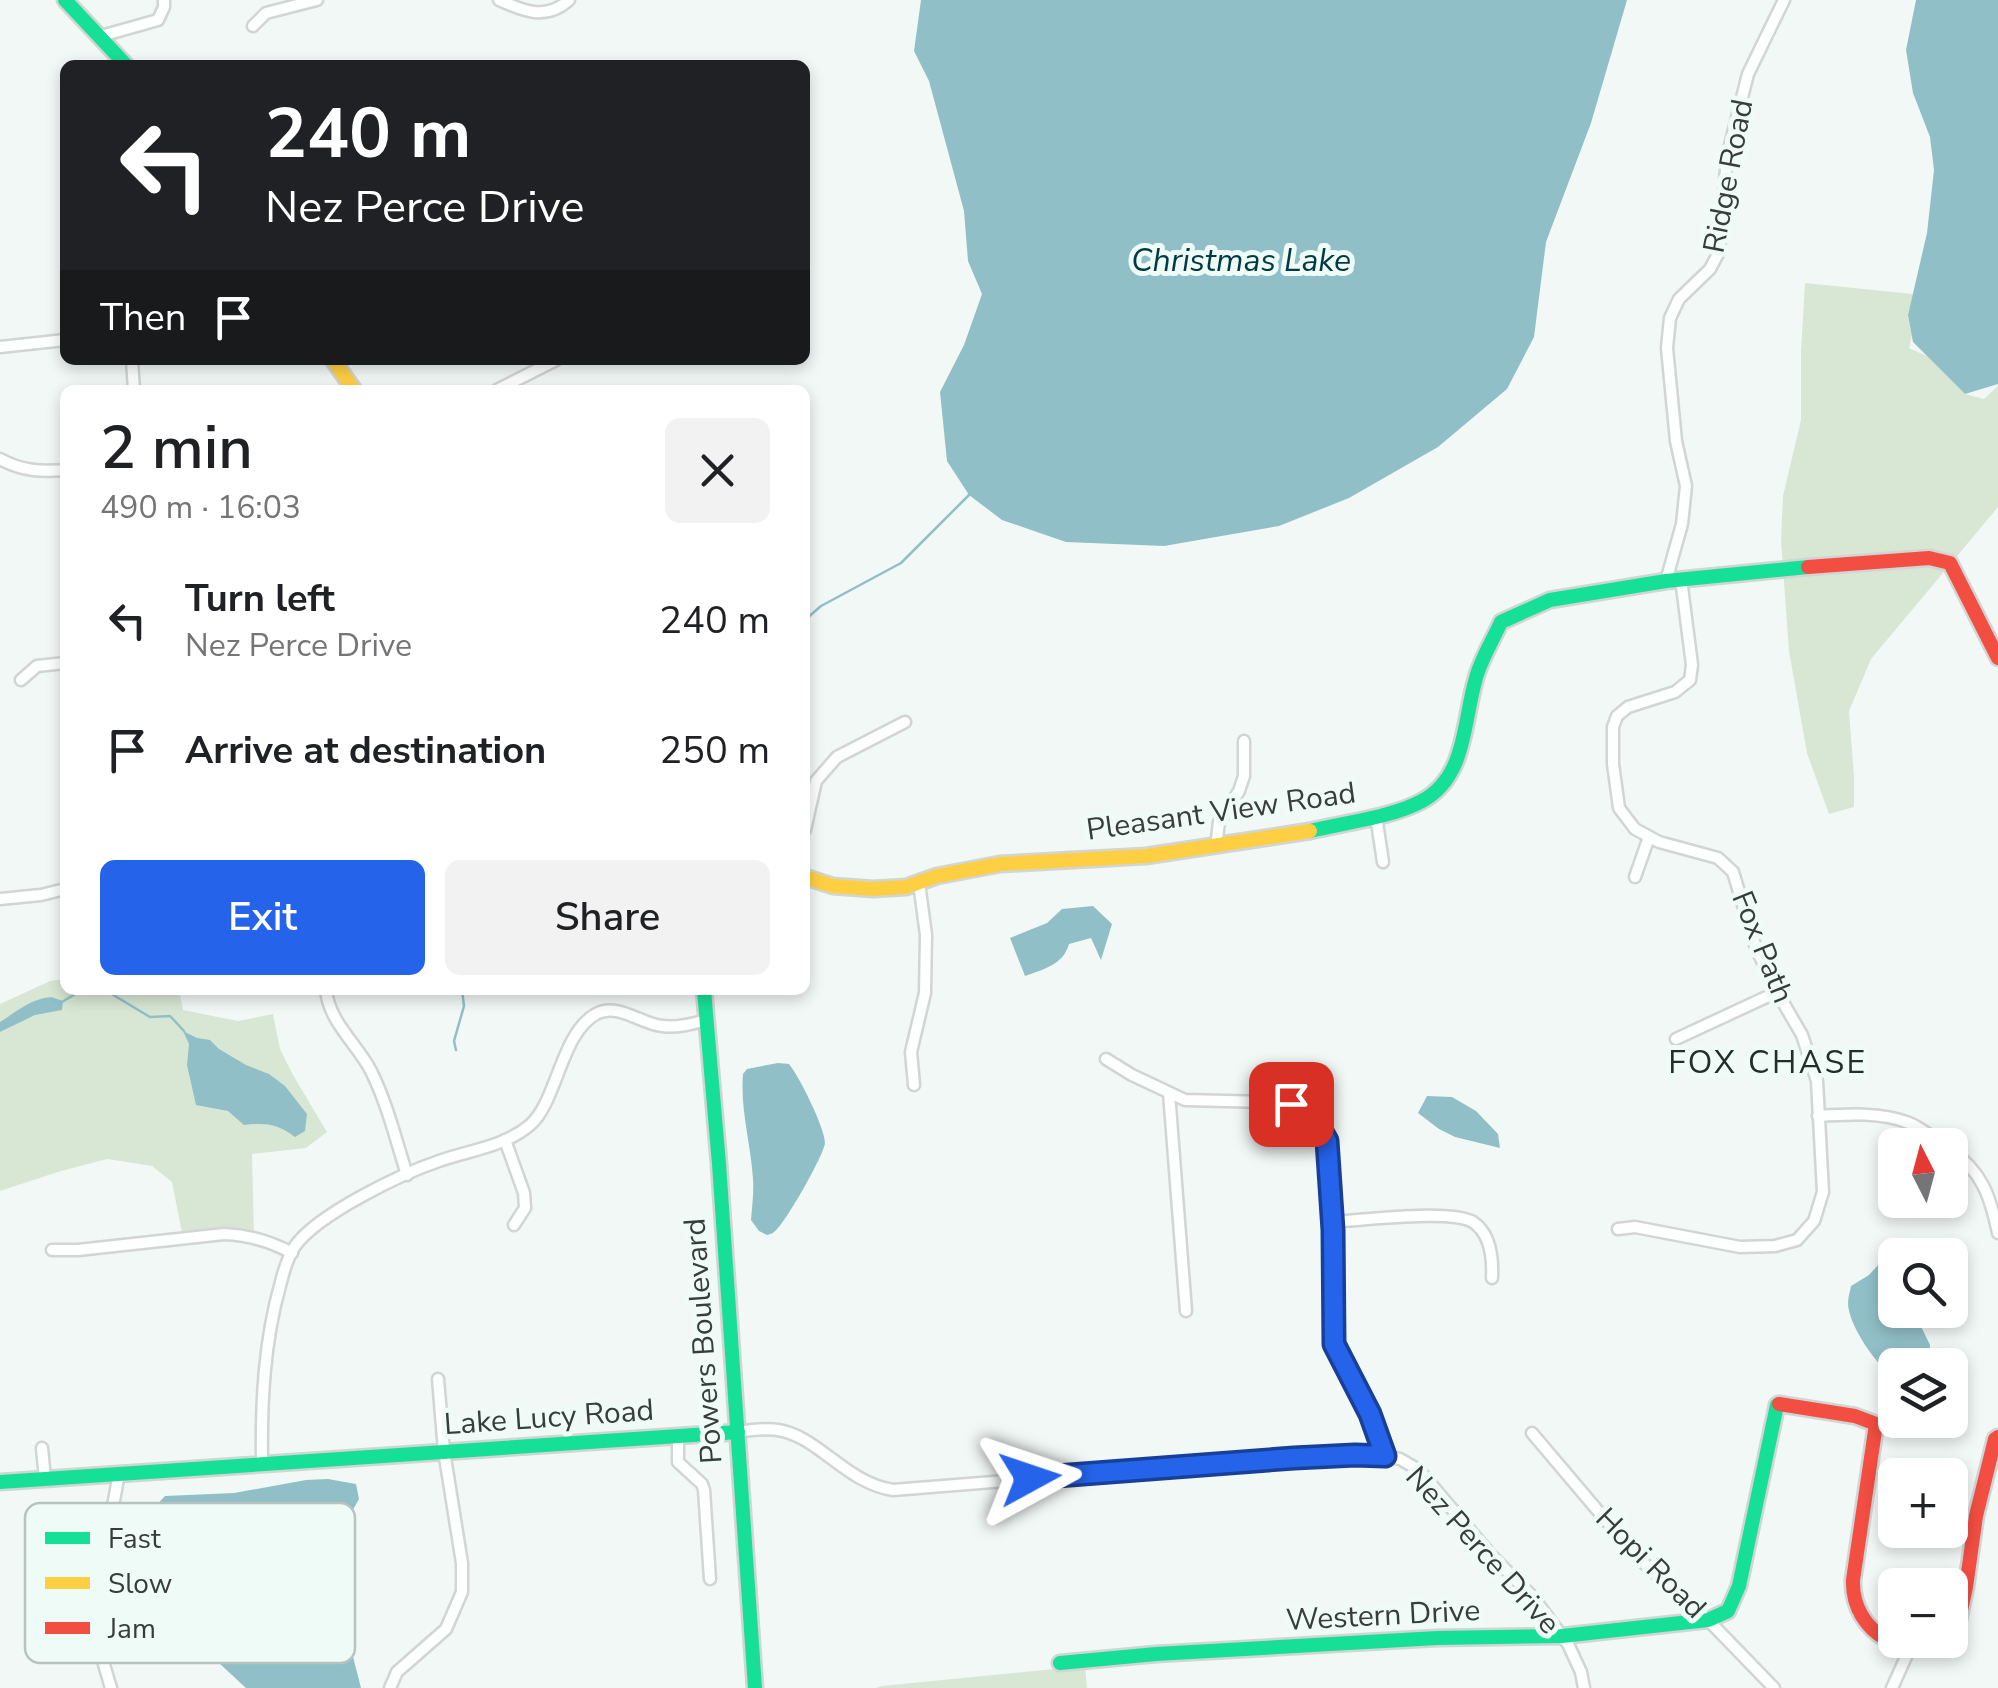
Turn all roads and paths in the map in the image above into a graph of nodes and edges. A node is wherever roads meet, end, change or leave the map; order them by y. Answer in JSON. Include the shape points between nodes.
{"nodes":[{"id":1,"x":65,"y":0,"type":"edge"},
{"id":2,"x":164,"y":0,"type":"edge"},
{"id":3,"x":317,"y":0,"type":"edge"},
{"id":4,"x":498,"y":0,"type":"edge"},
{"id":5,"x":568,"y":0,"type":"edge"},
{"id":6,"x":1784,"y":0,"type":"edge"},
{"id":7,"x":253,"y":26,"type":"dead end"},
{"id":8,"x":101,"y":36,"type":"junction"},
{"id":9,"x":122,"y":60,"type":"edge"},
{"id":10,"x":60,"y":340,"type":"edge"},
{"id":11,"x":0,"y":346,"type":"edge"},
{"id":12,"x":546,"y":365,"type":"edge"},
{"id":13,"x":507,"y":385,"type":"edge"},
{"id":14,"x":0,"y":460,"type":"edge"},
{"id":15,"x":60,"y":470,"type":"edge"},
{"id":16,"x":1674,"y":580,"type":"junction"},
{"id":17,"x":1998,"y":658,"type":"edge"},
{"id":18,"x":60,"y":664,"type":"edge"},
{"id":19,"x":21,"y":680,"type":"dead end"},
{"id":20,"x":905,"y":722,"type":"dead end"},
{"id":21,"x":1244,"y":740,"type":"dead end"},
{"id":22,"x":810,"y":808,"type":"edge"},
{"id":23,"x":1376,"y":816,"type":"junction"},
{"id":24,"x":1649,"y":837,"type":"junction"},
{"id":25,"x":1216,"y":846,"type":"junction"},
{"id":26,"x":1383,"y":862,"type":"dead end"},
{"id":27,"x":1635,"y":877,"type":"dead end"},
{"id":28,"x":810,"y":879,"type":"edge"},
{"id":29,"x":919,"y":882,"type":"junction"},
{"id":30,"x":60,"y":889,"type":"edge"},
{"id":31,"x":0,"y":899,"type":"edge"},
{"id":32,"x":1776,"y":992,"type":"junction"},
{"id":33,"x":326,"y":995,"type":"edge"},
{"id":34,"x":704,"y":995,"type":"edge"},
{"id":35,"x":707,"y":1020,"type":"junction"},
{"id":36,"x":1676,"y":1039,"type":"dead end"},
{"id":37,"x":1106,"y":1059,"type":"dead end"},
{"id":38,"x":914,"y":1084,"type":"dead end"},
{"id":39,"x":1169,"y":1093,"type":"junction"},
{"id":40,"x":1818,"y":1116,"type":"junction"},
{"id":41,"x":1916,"y":1128,"type":"edge"},
{"id":42,"x":505,"y":1140,"type":"junction"},
{"id":43,"x":1968,"y":1162,"type":"edge"},
{"id":44,"x":407,"y":1175,"type":"junction"},
{"id":45,"x":1333,"y":1222,"type":"junction"},
{"id":46,"x":514,"y":1225,"type":"dead end"},
{"id":47,"x":1618,"y":1229,"type":"dead end"},
{"id":48,"x":1998,"y":1233,"type":"edge"},
{"id":49,"x":52,"y":1250,"type":"dead end"},
{"id":50,"x":292,"y":1253,"type":"junction"},
{"id":51,"x":1492,"y":1278,"type":"dead end"},
{"id":52,"x":1186,"y":1311,"type":"dead end"},
{"id":53,"x":438,"y":1379,"type":"dead end"},
{"id":54,"x":738,"y":1432,"type":"junction"},
{"id":55,"x":1532,"y":1434,"type":"dead end"},
{"id":56,"x":678,"y":1436,"type":"junction"},
{"id":57,"x":1996,"y":1438,"type":"edge"},
{"id":58,"x":42,"y":1448,"type":"dead end"},
{"id":59,"x":444,"y":1451,"type":"junction"},
{"id":60,"x":1385,"y":1456,"type":"junction"},
{"id":61,"x":262,"y":1463,"type":"junction"},
{"id":62,"x":119,"y":1474,"type":"junction"},
{"id":63,"x":46,"y":1479,"type":"junction"},
{"id":64,"x":0,"y":1482,"type":"edge"},
{"id":65,"x":113,"y":1503,"type":"edge"},
{"id":66,"x":1968,"y":1573,"type":"edge"},
{"id":67,"x":710,"y":1578,"type":"dead end"},
{"id":68,"x":1708,"y":1620,"type":"junction"},
{"id":69,"x":1878,"y":1634,"type":"edge"},
{"id":70,"x":1562,"y":1636,"type":"junction"},
{"id":71,"x":1906,"y":1658,"type":"edge"},
{"id":72,"x":104,"y":1663,"type":"edge"},
{"id":73,"x":1060,"y":1663,"type":"dead end"},
{"id":74,"x":112,"y":1688,"type":"edge"},
{"id":75,"x":390,"y":1688,"type":"edge"},
{"id":76,"x":755,"y":1688,"type":"edge"},
{"id":77,"x":1584,"y":1688,"type":"edge"},
{"id":78,"x":1774,"y":1688,"type":"edge"},
{"id":79,"x":1892,"y":1688,"type":"edge"}],
"edges":[{"from":1,"to":8,"type":"street"},
{"from":2,"to":8,"type":"street","via":[[158,20]]},
{"from":3,"to":7,"type":"street","via":[[266,13]]},
{"from":4,"to":5,"type":"street","via":[[534,14]]},
{"from":6,"to":16,"type":"street","name":"Ridge Road","via":[[1748,74],[1727,157],[1719,252],[1670,318],[1667,348],[1686,486]]},
{"from":8,"to":9,"type":"street"},
{"from":10,"to":11,"type":"street"},
{"from":12,"to":13,"type":"street"},
{"from":14,"to":15,"type":"street"},
{"from":16,"to":17,"type":"street","name":"Pleasant View Road","via":[[1940,560],[1950,563]]},
{"from":16,"to":23,"type":"street","name":"Pleasant View Road","via":[[1550,600],[1500,622],[1476,676],[1453,771],[1421,802]]},
{"from":16,"to":24,"type":"street","via":[[1690,680],[1675,692],[1628,707],[1612,727],[1619,808]]},
{"from":18,"to":19,"type":"street","via":[[37,666]]},
{"from":20,"to":22,"type":"street","via":[[836,757],[816,782]]},
{"from":21,"to":25,"type":"street","via":[[1242,784],[1219,822]]},
{"from":23,"to":25,"type":"street","name":"Pleasant View Road"},
{"from":23,"to":26,"type":"street"},
{"from":24,"to":27,"type":"street"},
{"from":24,"to":32,"type":"street","name":"Fox Path","via":[[1718,858],[1733,872]]},
{"from":25,"to":29,"type":"street","name":"Pleasant View Road","via":[[1000,864]]},
{"from":28,"to":29,"type":"street","name":"Pleasant View Road","via":[[874,889]]},
{"from":29,"to":38,"type":"street","via":[[925,993],[910,1052]]},
{"from":30,"to":31,"type":"street"},
{"from":32,"to":36,"type":"street"},
{"from":32,"to":40,"type":"street","name":"Fox Path","via":[[1802,1036],[1817,1081]]},
{"from":33,"to":44,"type":"street","via":[[371,1071]]},
{"from":34,"to":35,"type":"street","name":"Powers Boulevard"},
{"from":35,"to":42,"type":"street","via":[[664,1026],[614,1011],[596,1014],[563,1059],[534,1122]]},
{"from":35,"to":54,"type":"street","name":"Powers Boulevard"},
{"from":37,"to":39,"type":"street","name":"Nez Perce Drive"},
{"from":39,"to":45,"type":"street","name":"Nez Perce Drive","via":[[1185,1100],[1291,1104],[1314,1118],[1327,1141]]},
{"from":39,"to":52,"type":"street"},
{"from":40,"to":41,"type":"street","via":[[1897,1120]]},
{"from":40,"to":47,"type":"street","name":"Fox Path","via":[[1823,1192],[1814,1221],[1797,1240],[1740,1248]]},
{"from":42,"to":44,"type":"street"},
{"from":42,"to":46,"type":"street","via":[[524,1193],[525,1208]]},
{"from":43,"to":48,"type":"street","via":[[1984,1184]]},
{"from":44,"to":50,"type":"street","via":[[325,1218]]},
{"from":45,"to":51,"type":"street","via":[[1401,1216],[1470,1220],[1490,1248]]},
{"from":45,"to":60,"type":"street","name":"Nez Perce Drive","via":[[1334,1344]]},
{"from":49,"to":50,"type":"street","via":[[224,1234]]},
{"from":50,"to":61,"type":"street","via":[[266,1352]]},
{"from":53,"to":59,"type":"street"},
{"from":54,"to":56,"type":"street","name":"Lake Lucy Road"},
{"from":54,"to":60,"type":"street","name":"Lake Lucy Road","via":[[780,1430],[875,1487],[893,1490]]},
{"from":54,"to":76,"type":"street","name":"Powers Boulevard"},
{"from":55,"to":68,"type":"street","name":"Hopi Road","via":[[1637,1557]]},
{"from":56,"to":59,"type":"street","name":"Lake Lucy Road"},
{"from":56,"to":67,"type":"street","via":[[678,1462],[704,1490]]},
{"from":57,"to":66,"type":"street"},
{"from":58,"to":63,"type":"street"},
{"from":59,"to":61,"type":"street","name":"Lake Lucy Road"},
{"from":59,"to":75,"type":"street","via":[[462,1592],[446,1629],[397,1672]]},
{"from":60,"to":70,"type":"street","name":"Nez Perce Drive","via":[[1419,1470]]},
{"from":61,"to":62,"type":"street","name":"Lake Lucy Road"},
{"from":62,"to":63,"type":"street","name":"Lake Lucy Road"},
{"from":62,"to":65,"type":"street"},
{"from":63,"to":64,"type":"street","name":"Lake Lucy Road"},
{"from":68,"to":69,"type":"street","via":[[1728,1611],[1739,1586],[1781,1403],[1876,1424],[1852,1597]]},
{"from":68,"to":70,"type":"street","name":"Western Drive"},
{"from":68,"to":78,"type":"street","name":"Hopi Road"},
{"from":70,"to":73,"type":"street","name":"Western Drive"},
{"from":70,"to":77,"type":"street","name":"Nez Perce Drive"},
{"from":71,"to":79,"type":"street"},
{"from":72,"to":74,"type":"street"}]}
